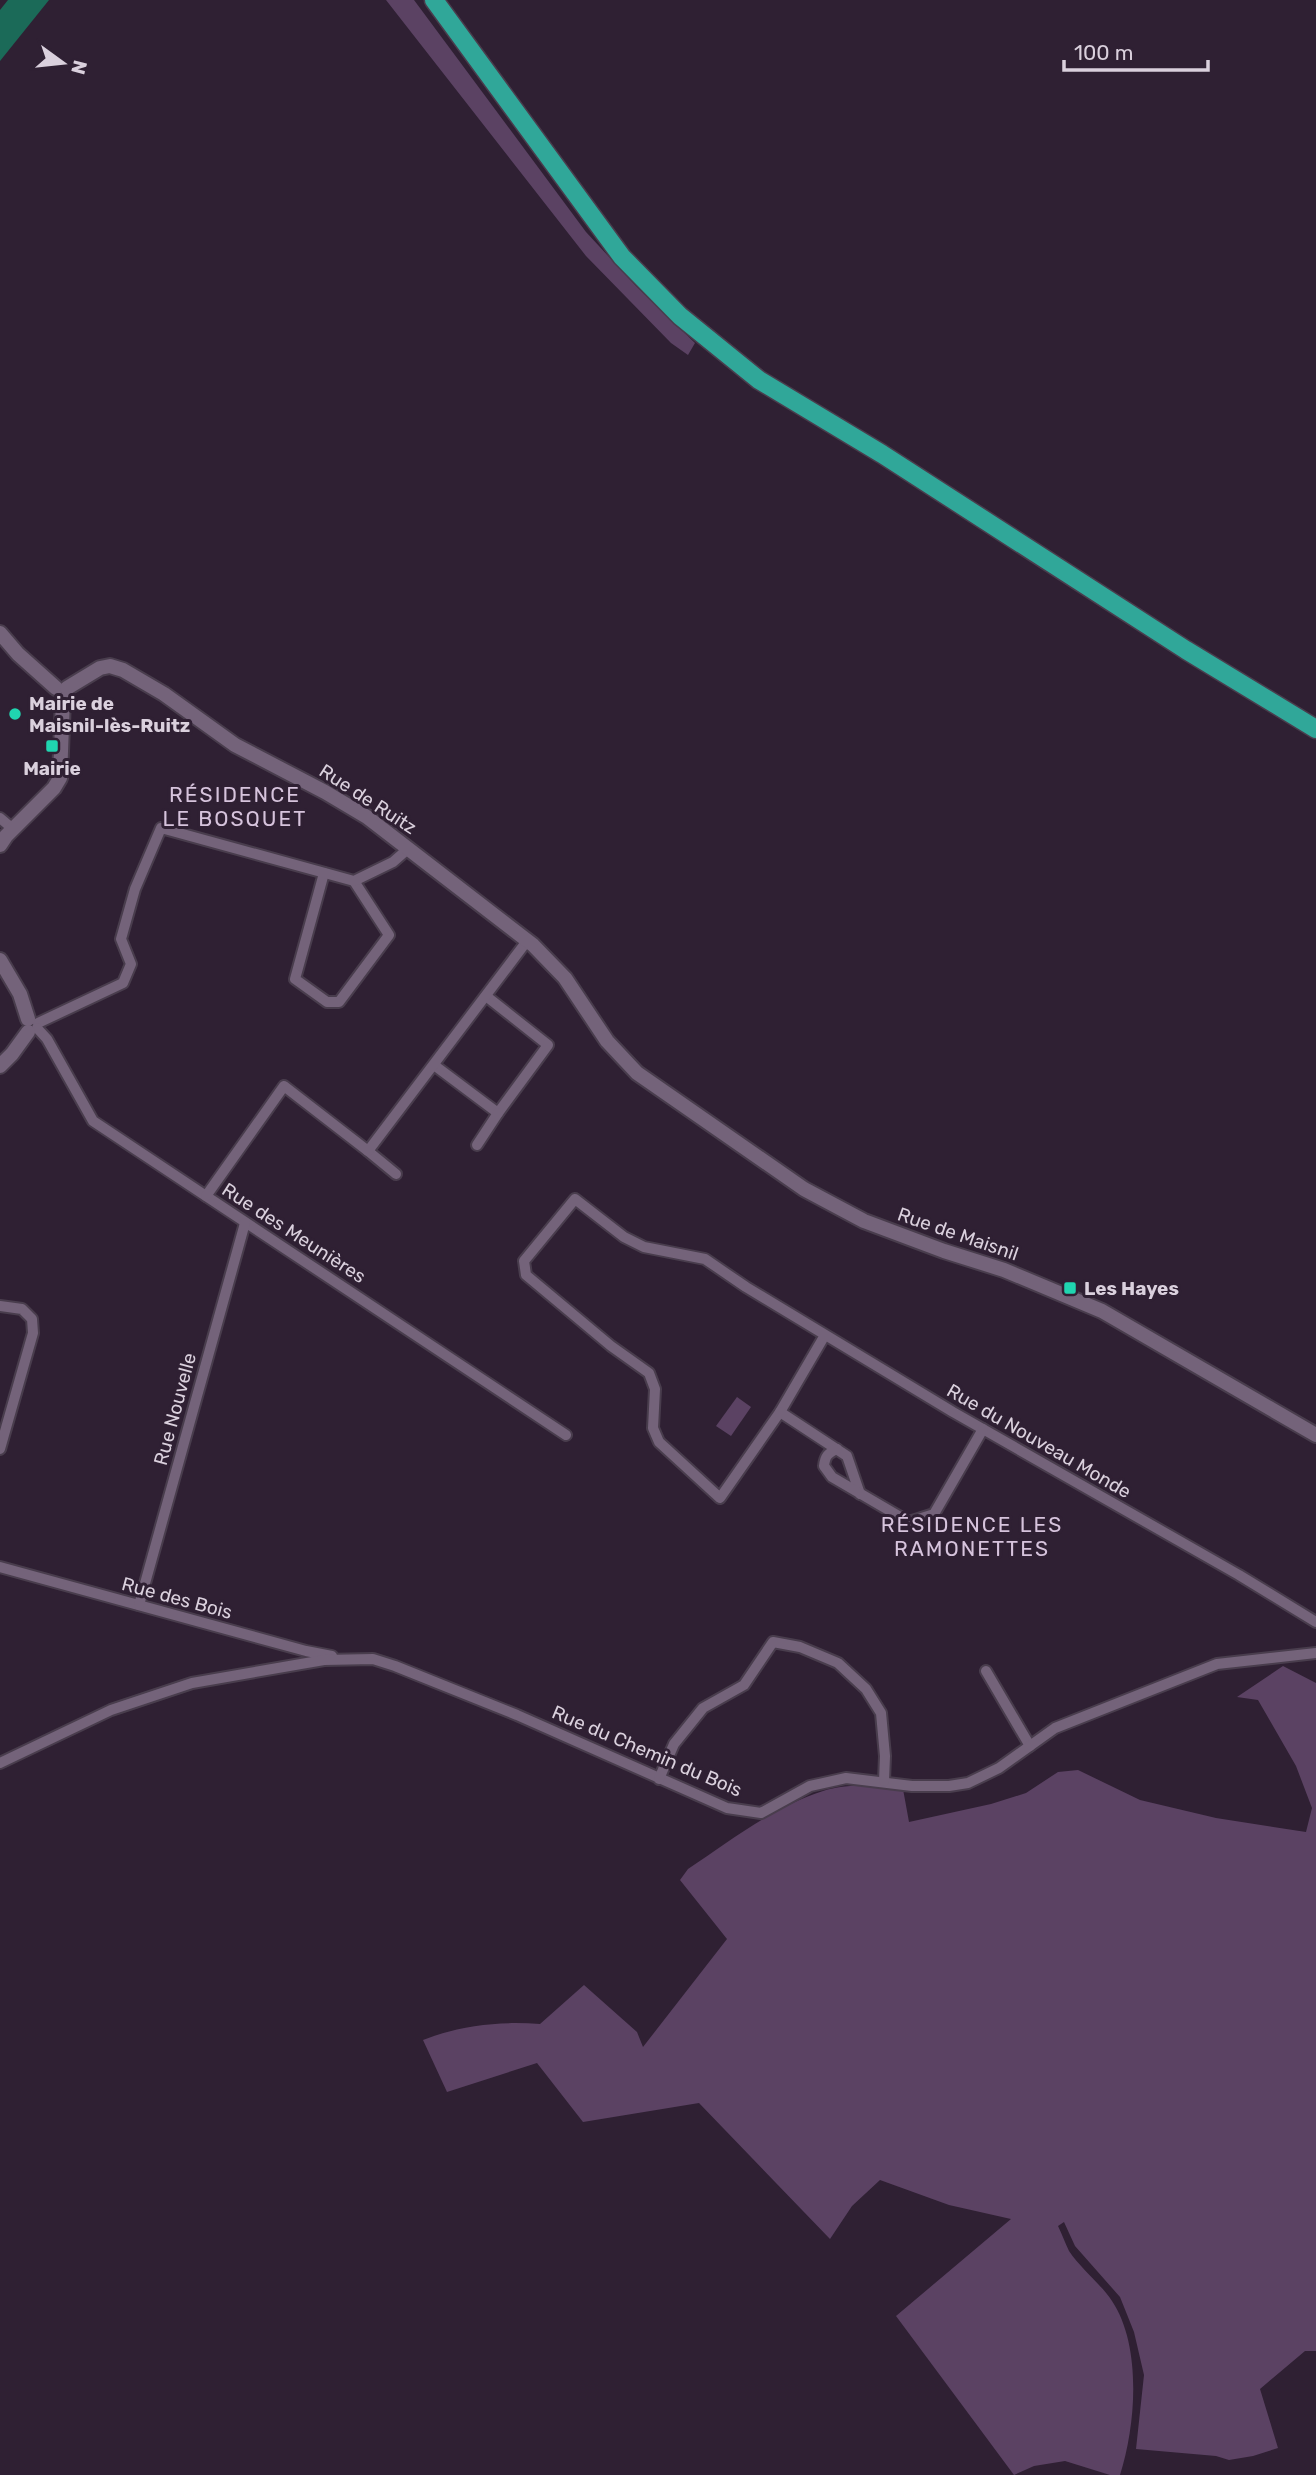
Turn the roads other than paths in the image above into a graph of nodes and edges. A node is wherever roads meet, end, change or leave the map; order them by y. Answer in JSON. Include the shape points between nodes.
{"nodes":[{"id":1,"x":434,"y":0,"type":"edge"},
{"id":2,"x":0,"y":633,"type":"edge"},
{"id":3,"x":62,"y":692,"type":"junction"},
{"id":4,"x":1316,"y":729,"type":"edge"},
{"id":5,"x":0,"y":818,"type":"edge"},
{"id":6,"x":12,"y":829,"type":"junction"},
{"id":7,"x":0,"y":845,"type":"edge"},
{"id":8,"x":409,"y":848,"type":"junction"},
{"id":9,"x":324,"y":873,"type":"junction"},
{"id":10,"x":354,"y":881,"type":"junction"},
{"id":11,"x":527,"y":941,"type":"junction"},
{"id":12,"x":0,"y":960,"type":"edge"},
{"id":13,"x":486,"y":996,"type":"junction"},
{"id":14,"x":33,"y":1025,"type":"junction"},
{"id":15,"x":607,"y":1041,"type":"joint"},
{"id":16,"x":434,"y":1065,"type":"junction"},
{"id":17,"x":0,"y":1066,"type":"edge"},
{"id":18,"x":498,"y":1113,"type":"junction"},
{"id":19,"x":477,"y":1145,"type":"dead end"},
{"id":20,"x":368,"y":1151,"type":"junction"},
{"id":21,"x":396,"y":1174,"type":"dead end"},
{"id":22,"x":206,"y":1196,"type":"junction"},
{"id":23,"x":245,"y":1223,"type":"junction"},
{"id":24,"x":0,"y":1306,"type":"edge"},
{"id":25,"x":825,"y":1335,"type":"junction"},
{"id":26,"x":779,"y":1412,"type":"junction"},
{"id":27,"x":983,"y":1429,"type":"junction"},
{"id":28,"x":566,"y":1434,"type":"dead end"},
{"id":29,"x":1316,"y":1436,"type":"edge"},
{"id":30,"x":0,"y":1449,"type":"edge"},
{"id":31,"x":837,"y":1449,"type":"junction"},
{"id":32,"x":860,"y":1494,"type":"junction"},
{"id":33,"x":0,"y":1567,"type":"edge"},
{"id":34,"x":139,"y":1605,"type":"junction"},
{"id":35,"x":1316,"y":1622,"type":"edge"},
{"id":36,"x":1316,"y":1653,"type":"edge"},
{"id":37,"x":345,"y":1658,"type":"junction"},
{"id":38,"x":986,"y":1671,"type":"dead end"},
{"id":39,"x":1030,"y":1746,"type":"junction"},
{"id":40,"x":0,"y":1763,"type":"edge"},
{"id":41,"x":659,"y":1779,"type":"junction"},
{"id":42,"x":884,"y":1781,"type":"junction"}],
"edges":[{"from":1,"to":4,"type":"main road","via":[[622,257],[680,316],[759,380]]},
{"from":2,"to":3,"type":"street"},
{"from":3,"to":6,"type":"street","via":[[60,778]]},
{"from":3,"to":8,"type":"street","name":"Rue de Ruitz","via":[[100,668],[123,670],[234,745],[325,792]]},
{"from":5,"to":6,"type":"street"},
{"from":6,"to":7,"type":"street"},
{"from":8,"to":10,"type":"street","via":[[393,862]]},
{"from":8,"to":11,"type":"street","name":"Rue de Ruitz"},
{"from":9,"to":10,"type":"street"},
{"from":9,"to":10,"type":"street","via":[[295,979],[327,1002],[339,1002],[389,934]]},
{"from":9,"to":14,"type":"street","via":[[161,828],[135,889],[121,939],[131,964],[122,983]]},
{"from":11,"to":13,"type":"street"},
{"from":11,"to":15,"type":"street","name":"Rue de Ruitz","via":[[565,978]]},
{"from":12,"to":14,"type":"street"},
{"from":13,"to":16,"type":"street"},
{"from":13,"to":18,"type":"street","via":[[548,1045]]},
{"from":14,"to":17,"type":"street"},
{"from":14,"to":22,"type":"street","name":"Rue des Meunières","via":[[47,1039],[93,1121]]},
{"from":15,"to":29,"type":"street","name":"Rue de Maisnil","via":[[636,1073],[804,1189],[863,1221],[1004,1270],[1102,1311]]},
{"from":16,"to":18,"type":"street"},
{"from":16,"to":20,"type":"street"},
{"from":18,"to":19,"type":"street"},
{"from":20,"to":21,"type":"street"},
{"from":20,"to":22,"type":"street","via":[[284,1086]]},
{"from":22,"to":23,"type":"street","name":"Rue des Meunières"},
{"from":23,"to":28,"type":"street","name":"Rue des Meunières"},
{"from":23,"to":34,"type":"street","name":"Rue Nouvelle"},
{"from":24,"to":30,"type":"street","via":[[22,1309],[32,1319],[33,1333]]},
{"from":25,"to":26,"type":"street"},
{"from":25,"to":26,"type":"street","name":"Rue du Nouveau Monde","via":[[705,1259],[644,1247],[624,1237],[575,1199],[524,1261],[527,1275],[649,1373],[655,1389],[653,1428],[659,1442],[720,1498]]},
{"from":25,"to":27,"type":"street","name":"Rue du Nouveau Monde"},
{"from":26,"to":31,"type":"street"},
{"from":27,"to":32,"type":"street","via":[[934,1514],[909,1522]]},
{"from":27,"to":35,"type":"street","name":"Rue du Nouveau Monde"},
{"from":31,"to":32,"type":"street","via":[[848,1456]]},
{"from":31,"to":32,"type":"street","via":[[825,1458],[824,1466],[832,1477]]},
{"from":33,"to":34,"type":"street","name":"Rue des Bois"},
{"from":34,"to":37,"type":"street","name":"Rue des Bois"},
{"from":36,"to":39,"type":"street","name":"Rue du Chemin du Bois","via":[[1217,1664],[1055,1728]]},
{"from":37,"to":40,"type":"street","name":"Rue du Chemin du Bois","via":[[219,1677],[167,1690],[111,1710]]},
{"from":37,"to":41,"type":"street","name":"Rue du Chemin du Bois","via":[[396,1665]]},
{"from":38,"to":39,"type":"street"},
{"from":39,"to":42,"type":"street","name":"Rue du Chemin du Bois","via":[[968,1783],[912,1786]]},
{"from":41,"to":42,"type":"street","name":"Rue du Chemin du Bois","via":[[727,1808],[761,1813],[810,1786],[846,1778]]},
{"from":41,"to":42,"type":"street","via":[[674,1744],[703,1708],[744,1685],[773,1642],[800,1647],[838,1663],[866,1689],[881,1713]]}]}
